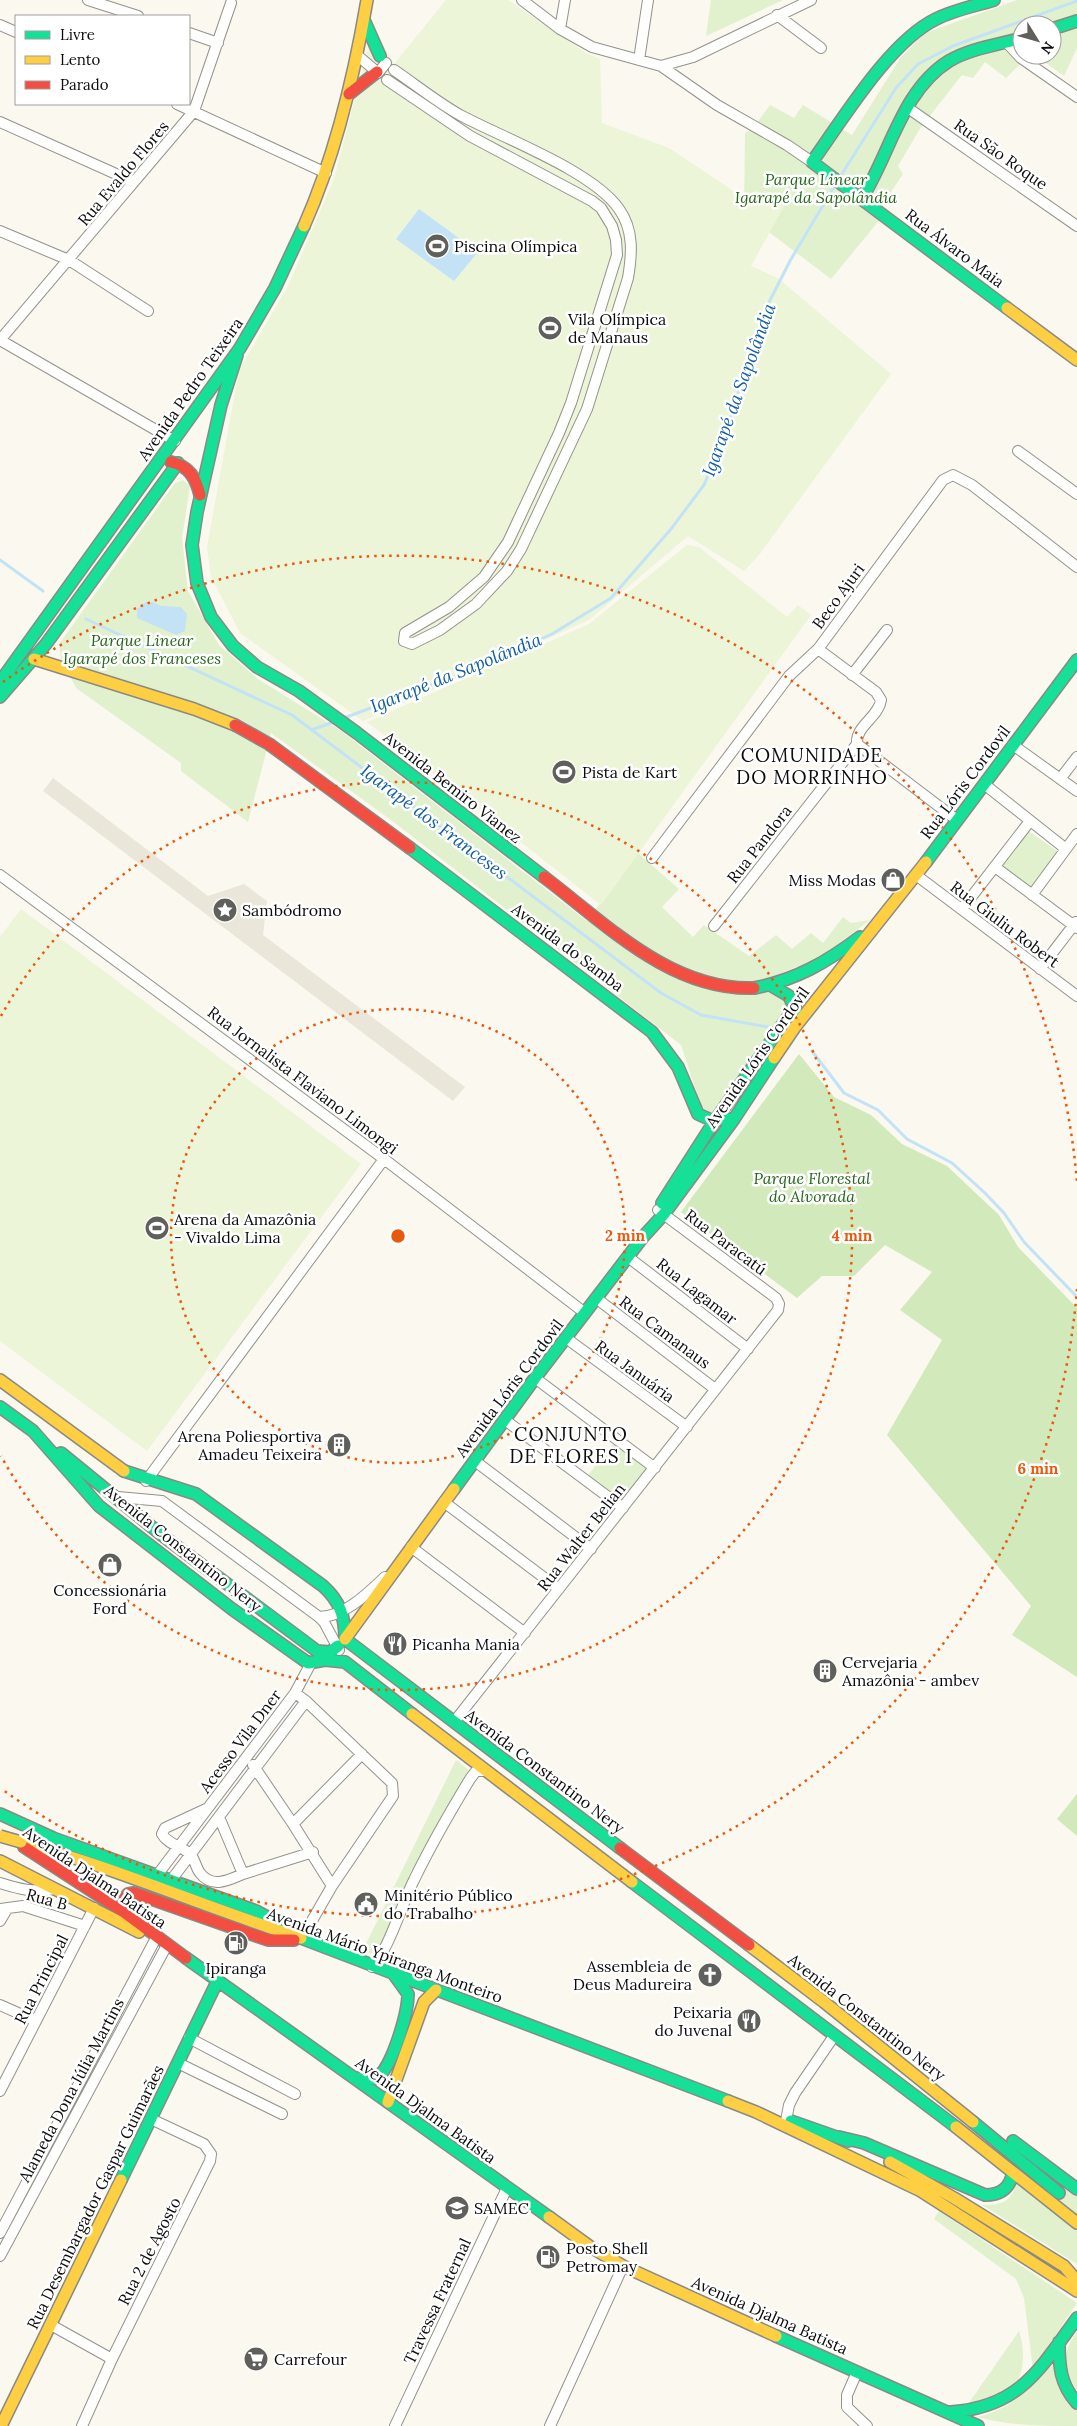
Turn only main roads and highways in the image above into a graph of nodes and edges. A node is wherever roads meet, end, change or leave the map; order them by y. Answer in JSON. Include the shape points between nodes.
{"nodes":[{"id":1,"x":367,"y":0,"type":"edge"},
{"id":2,"x":994,"y":0,"type":"edge"},
{"id":3,"x":364,"y":20,"type":"junction"},
{"id":4,"x":1077,"y":21,"type":"edge"},
{"id":5,"x":1062,"y":26,"type":"edge"},
{"id":6,"x":1012,"y":42,"type":"edge"},
{"id":7,"x":383,"y":60,"type":"road end"},
{"id":8,"x":378,"y":73,"type":"road end"},
{"id":9,"x":349,"y":95,"type":"junction"},
{"id":10,"x":862,"y":198,"type":"junction"},
{"id":11,"x":237,"y":355,"type":"junction"},
{"id":12,"x":1076,"y":356,"type":"edge"},
{"id":13,"x":158,"y":463,"type":"junction"},
{"id":14,"x":178,"y":463,"type":"junction"},
{"id":15,"x":200,"y":498,"type":"junction"},
{"id":16,"x":40,"y":624,"type":"junction"},
{"id":17,"x":46,"y":644,"type":"junction"},
{"id":18,"x":34,"y":658,"type":"junction"},
{"id":19,"x":1077,"y":660,"type":"edge"},
{"id":20,"x":0,"y":682,"type":"edge"},
{"id":21,"x":0,"y":697,"type":"edge"},
{"id":22,"x":878,"y":923,"type":"junction"},
{"id":23,"x":772,"y":986,"type":"junction"},
{"id":24,"x":795,"y":1007,"type":"junction"},
{"id":25,"x":795,"y":1027,"type":"junction"},
{"id":26,"x":734,"y":1119,"type":"junction"},
{"id":27,"x":714,"y":1122,"type":"junction"},
{"id":28,"x":661,"y":1212,"type":"junction"},
{"id":29,"x":0,"y":1380,"type":"edge"},
{"id":30,"x":0,"y":1406,"type":"edge"},
{"id":31,"x":33,"y":1431,"type":"junction"},
{"id":32,"x":341,"y":1643,"type":"junction"},
{"id":33,"x":0,"y":1814,"type":"edge"},
{"id":34,"x":0,"y":1834,"type":"edge"},
{"id":35,"x":0,"y":1861,"type":"edge"},
{"id":36,"x":124,"y":1912,"type":"junction"},
{"id":37,"x":156,"y":1938,"type":"junction"},
{"id":38,"x":302,"y":1938,"type":"junction"},
{"id":39,"x":393,"y":1974,"type":"junction"},
{"id":40,"x":217,"y":1982,"type":"junction"},
{"id":41,"x":436,"y":1990,"type":"junction"},
{"id":42,"x":355,"y":2078,"type":"junction"},
{"id":43,"x":924,"y":2081,"type":"junction"},
{"id":44,"x":388,"y":2102,"type":"junction"},
{"id":45,"x":785,"y":2122,"type":"junction"},
{"id":46,"x":839,"y":2137,"type":"junction"},
{"id":47,"x":1013,"y":2172,"type":"junction"},
{"id":48,"x":1077,"y":2189,"type":"edge"},
{"id":49,"x":1061,"y":2200,"type":"junction"},
{"id":50,"x":1077,"y":2222,"type":"edge"},
{"id":51,"x":1064,"y":2266,"type":"junction"},
{"id":52,"x":1077,"y":2268,"type":"edge"},
{"id":53,"x":1077,"y":2281,"type":"edge"},
{"id":54,"x":1077,"y":2291,"type":"edge"},
{"id":55,"x":1077,"y":2318,"type":"edge"},
{"id":56,"x":1059,"y":2342,"type":"junction"},
{"id":57,"x":1077,"y":2403,"type":"edge"},
{"id":58,"x":970,"y":2422,"type":"edge"},
{"id":59,"x":1,"y":2426,"type":"edge"}],
"edges":[{"from":1,"to":3,"type":"main road","name":"Avenida Pedro Teixeira"},
{"from":2,"to":10,"type":"main road","name":"Rua Álvaro Maia","via":[[936,19],[904,39],[812,162]]},
{"from":3,"to":7,"type":"main road"},
{"from":3,"to":9,"type":"main road","name":"Avenida Pedro Teixeira"},
{"from":4,"to":5,"type":"main road"},
{"from":6,"to":10,"type":"main road","via":[[960,56],[940,67],[922,84],[876,177]]},
{"from":8,"to":9,"type":"main road","via":[[364,80]]},
{"from":9,"to":11,"type":"main road","name":"Avenida Pedro Teixeira","via":[[326,173],[296,245]]},
{"from":10,"to":12,"type":"main road","name":"Rua Álvaro Maia"},
{"from":11,"to":13,"type":"main road","name":"Avenida Pedro Teixeira"},
{"from":11,"to":15,"type":"main road","name":"Avenida Bemiro Vianez","via":[[221,405]]},
{"from":13,"to":14,"type":"main road"},
{"from":13,"to":16,"type":"main road","name":"Avenida Pedro Teixeira"},
{"from":14,"to":15,"type":"main road","name":"Avenida Bemiro Vianez","via":[[195,478]]},
{"from":14,"to":17,"type":"main road","name":"Avenida Pedro Teixeira"},
{"from":15,"to":23,"type":"main road","name":"Avenida Bemiro Vianez","via":[[192,545],[197,583],[220,631],[245,657],[356,733],[660,965],[708,985],[743,989]]},
{"from":16,"to":17,"type":"main road","via":[[41,637]]},
{"from":16,"to":20,"type":"main road","name":"Avenida Pedro Teixeira"},
{"from":17,"to":18,"type":"main road","name":"Avenida Pedro Teixeira"},
{"from":18,"to":21,"type":"main road","name":"Avenida Pedro Teixeira"},
{"from":18,"to":27,"type":"main road","name":"Avenida do Samba","via":[[231,722],[269,744],[466,888],[652,1032],[678,1067],[695,1111]]},
{"from":19,"to":22,"type":"main road","name":"Rua Lóris Cordovil"},
{"from":22,"to":23,"type":"main road","name":"Avenida Bemiro Vianez","via":[[818,968]]},
{"from":22,"to":25,"type":"main road","name":"Avenida Lóris Cordovil"},
{"from":23,"to":24,"type":"main road","via":[[786,991]]},
{"from":24,"to":25,"type":"main road"},
{"from":24,"to":27,"type":"main road","name":"Avenida Lóris Cordovil"},
{"from":25,"to":26,"type":"main road","name":"Avenida Lóris Cordovil"},
{"from":26,"to":27,"type":"main road"},
{"from":26,"to":28,"type":"main road","name":"Avenida Lóris Cordovil"},
{"from":27,"to":28,"type":"main road","name":"Avenida Lóris Cordovil"},
{"from":28,"to":32,"type":"main road","name":"Avenida Lóris Cordovil"},
{"from":29,"to":32,"type":"main road","name":"Avenida Constantino Nery","via":[[124,1472],[146,1482],[187,1489],[196,1494],[323,1586],[334,1596],[342,1611],[345,1624]]},
{"from":30,"to":31,"type":"main road","name":"Avenida Constantino Nery"},
{"from":31,"to":32,"type":"main road","via":[[163,1536],[317,1651],[330,1652]]},
{"from":31,"to":47,"type":"main road","name":"Avenida Constantino Nery","via":[[99,1506],[232,1609],[308,1663],[345,1662]]},
{"from":32,"to":43,"type":"main road","name":"Avenida Constantino Nery","via":[[454,1722]]},
{"from":33,"to":38,"type":"main road","name":"Avenida Djalma Batista","via":[[72,1846],[172,1879],[269,1917]]},
{"from":34,"to":36,"type":"main road","name":"Avenida Djalma Batista"},
{"from":34,"to":38,"type":"main road","name":"Avenida Mário Ypiranga Monteiro","bridge":true,"via":[[73,1856],[227,1914]]},
{"from":35,"to":37,"type":"main road"},
{"from":36,"to":37,"type":"main road","name":"Avenida Djalma Batista"},
{"from":36,"to":38,"type":"main road","via":[[125,1898],[134,1893],[268,1940],[282,1942]]},
{"from":37,"to":40,"type":"main road","name":"Avenida Djalma Batista"},
{"from":38,"to":39,"type":"main road","name":"Avenida Mário Ypiranga Monteiro"},
{"from":39,"to":41,"type":"main road","name":"Avenida Mário Ypiranga Monteiro"},
{"from":39,"to":42,"type":"main road","via":[[408,1993],[409,2004],[390,2057],[377,2078]]},
{"from":40,"to":42,"type":"main road","name":"Avenida Djalma Batista"},
{"from":40,"to":59,"type":"main road","name":"Rua Desembargador Gaspar Guimarães"},
{"from":41,"to":44,"type":"main road","via":[[424,2002]]},
{"from":41,"to":45,"type":"main road","name":"Avenida Mário Ypiranga Monteiro"},
{"from":42,"to":44,"type":"main road","name":"Avenida Djalma Batista"},
{"from":43,"to":48,"type":"main road","via":[[1004,2134]]},
{"from":43,"to":49,"type":"main road","name":"Avenida Constantino Nery"},
{"from":44,"to":58,"type":"main road","name":"Avenida Djalma Batista","via":[[589,2246],[624,2266]]},
{"from":45,"to":46,"type":"main road","name":"Avenida Mário Ypiranga Monteiro"},
{"from":45,"to":54,"type":"main road","name":"Avenida Mário Ypiranga Monteiro","via":[[948,2207]]},
{"from":46,"to":47,"type":"main road","via":[[864,2143],[985,2195],[1001,2194],[1008,2188]]},
{"from":46,"to":51,"type":"main road","name":"Avenida Mário Ypiranga Monteiro","via":[[937,2188]]},
{"from":47,"to":49,"type":"main road","name":"Avenida Constantino Nery"},
{"from":49,"to":50,"type":"main road","name":"Avenida Constantino Nery"},
{"from":51,"to":52,"type":"main road","name":"Avenida Mário Ypiranga Monteiro"},
{"from":51,"to":53,"type":"main road","name":"Avenida Mário Ypiranga Monteiro"},
{"from":55,"to":56,"type":"main road"},
{"from":56,"to":57,"type":"main road","via":[[1060,2379]]},
{"from":56,"to":58,"type":"main road","via":[[1026,2385]]}]}
